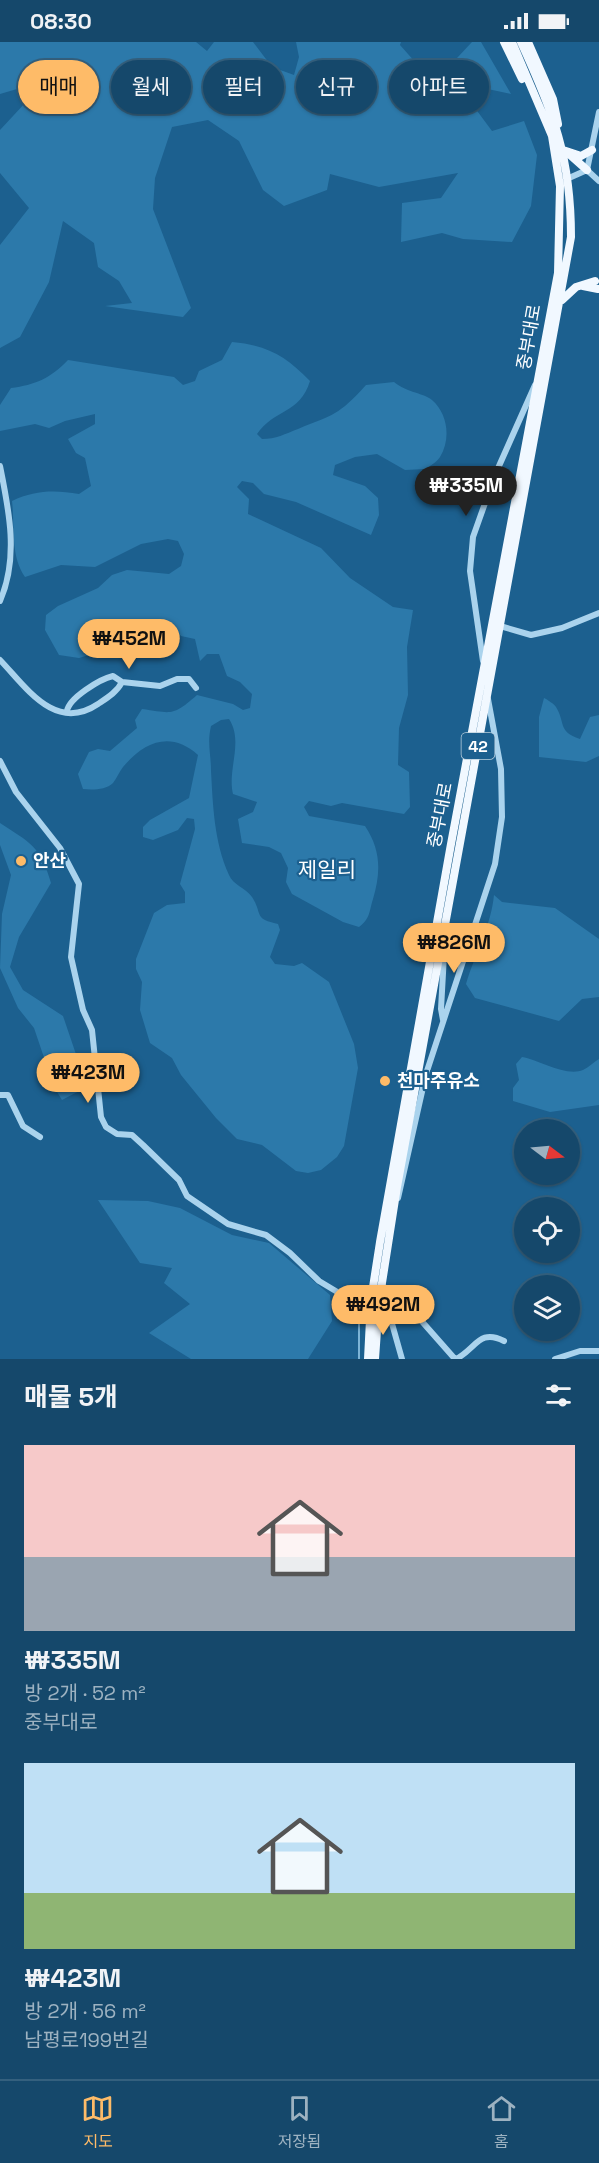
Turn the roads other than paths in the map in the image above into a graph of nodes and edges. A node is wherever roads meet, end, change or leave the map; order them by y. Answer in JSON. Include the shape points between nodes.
{"nodes":[{"id":1,"x":504,"y":42,"type":"edge"},
{"id":2,"x":512,"y":42,"type":"edge"},
{"id":3,"x":520,"y":42,"type":"edge"},
{"id":4,"x":528,"y":42,"type":"edge"},
{"id":5,"x":599,"y":112,"type":"edge"},
{"id":6,"x":555,"y":134,"type":"junction"},
{"id":7,"x":592,"y":150,"type":"junction"},
{"id":8,"x":566,"y":152,"type":"junction"},
{"id":9,"x":587,"y":170,"type":"junction"},
{"id":10,"x":569,"y":178,"type":"junction"},
{"id":11,"x":599,"y":181,"type":"edge"},
{"id":12,"x":596,"y":285,"type":"edge"},
{"id":13,"x":560,"y":303,"type":"junction"},
{"id":14,"x":538,"y":379,"type":"junction"},
{"id":15,"x":0,"y":466,"type":"edge"},
{"id":16,"x":0,"y":601,"type":"edge"},
{"id":17,"x":599,"y":613,"type":"edge"},
{"id":18,"x":500,"y":626,"type":"junction"},
{"id":19,"x":0,"y":660,"type":"edge"},
{"id":20,"x":485,"y":670,"type":"junction"},
{"id":21,"x":122,"y":682,"type":"junction"},
{"id":22,"x":195,"y":688,"type":"dead end"},
{"id":23,"x":487,"y":696,"type":"junction"},
{"id":24,"x":67,"y":711,"type":"junction"},
{"id":25,"x":0,"y":761,"type":"edge"},
{"id":26,"x":444,"y":932,"type":"junction"},
{"id":27,"x":443,"y":1020,"type":"junction"},
{"id":28,"x":0,"y":1095,"type":"edge"},
{"id":29,"x":40,"y":1137,"type":"dead end"},
{"id":30,"x":394,"y":1208,"type":"junction"},
{"id":31,"x":381,"y":1286,"type":"junction"},
{"id":32,"x":375,"y":1301,"type":"junction"},
{"id":33,"x":504,"y":1341,"type":"dead end"},
{"id":34,"x":585,"y":1351,"type":"junction"},
{"id":35,"x":599,"y":1351,"type":"edge"},
{"id":36,"x":368,"y":1359,"type":"edge"},
{"id":37,"x":375,"y":1359,"type":"edge"},
{"id":38,"x":402,"y":1359,"type":"edge"},
{"id":39,"x":455,"y":1359,"type":"edge"},
{"id":40,"x":555,"y":1359,"type":"edge"},
{"id":41,"x":586,"y":1359,"type":"edge"}],
"edges":[{"from":1,"to":6,"type":"main road"},
{"from":2,"to":6,"type":"main road","number":"42"},
{"from":3,"to":6,"type":"main road","number":"42","via":[[544,94]]},
{"from":4,"to":6,"type":"main road","via":[[558,113]]},
{"from":5,"to":7,"type":"street"},
{"from":6,"to":8,"type":"main road","name":"중부대로","number":"42"},
{"from":6,"to":14,"type":"main road","name":"중부대로","number":"42","via":[[561,225],[558,273]]},
{"from":7,"to":8,"type":"main road","via":[[580,156]]},
{"from":7,"to":9,"type":"street"},
{"from":8,"to":9,"type":"main road"},
{"from":8,"to":10,"type":"main road","name":"중부대로","number":"42"},
{"from":9,"to":10,"type":"street"},
{"from":9,"to":11,"type":"street"},
{"from":10,"to":13,"type":"main road","name":"중부대로","number":"42","via":[[571,237]]},
{"from":12,"to":13,"type":"main road","via":[[576,287]]},
{"from":13,"to":18,"type":"main road","name":"중부대로","number":"42"},
{"from":14,"to":20,"type":"main road","name":"중부대로","number":"42"},
{"from":14,"to":20,"type":"street","via":[[473,537],[470,571]]},
{"from":15,"to":16,"type":"street","via":[[12,554]]},
{"from":17,"to":18,"type":"street","via":[[531,635]]},
{"from":18,"to":23,"type":"main road","name":"중부대로","number":"42"},
{"from":19,"to":24,"type":"street","via":[[28,693],[54,709]]},
{"from":20,"to":32,"type":"main road","name":"중부대로","number":"42","via":[[451,844]]},
{"from":21,"to":22,"type":"street","via":[[160,686],[183,678],[189,679]]},
{"from":21,"to":24,"type":"street","via":[[89,710],[76,714]]},
{"from":21,"to":24,"type":"street","via":[[113,676],[101,681],[76,699]]},
{"from":23,"to":26,"type":"main road","name":"중부대로","number":"42"},
{"from":23,"to":27,"type":"street","via":[[501,769],[502,817],[487,895]]},
{"from":25,"to":32,"type":"street","via":[[16,792],[60,848],[78,884],[71,957],[82,1010],[92,1030],[101,1117],[106,1127],[117,1134],[132,1135],[179,1180],[187,1196],[228,1224],[266,1235],[319,1281],[339,1293]]},
{"from":26,"to":27,"type":"street"},
{"from":26,"to":30,"type":"main road","name":"중부대로","number":"42"},
{"from":27,"to":30,"type":"street","via":[[426,1074],[404,1184]]},
{"from":28,"to":29,"type":"street","via":[[8,1095],[23,1126]]},
{"from":30,"to":31,"type":"main road","name":"중부대로","number":"42"},
{"from":31,"to":32,"type":"main road","name":"중부대로","number":"42"},
{"from":31,"to":39,"type":"street","via":[[403,1300]]},
{"from":32,"to":36,"type":"main road","name":"중부대로","number":"42"},
{"from":32,"to":37,"type":"main road","name":"중부대로","number":"42"},
{"from":32,"to":38,"type":"street","via":[[387,1306]]},
{"from":33,"to":39,"type":"street","via":[[485,1336],[464,1356]]},
{"from":34,"to":35,"type":"street"},
{"from":34,"to":40,"type":"street"},
{"from":34,"to":41,"type":"street"}]}
